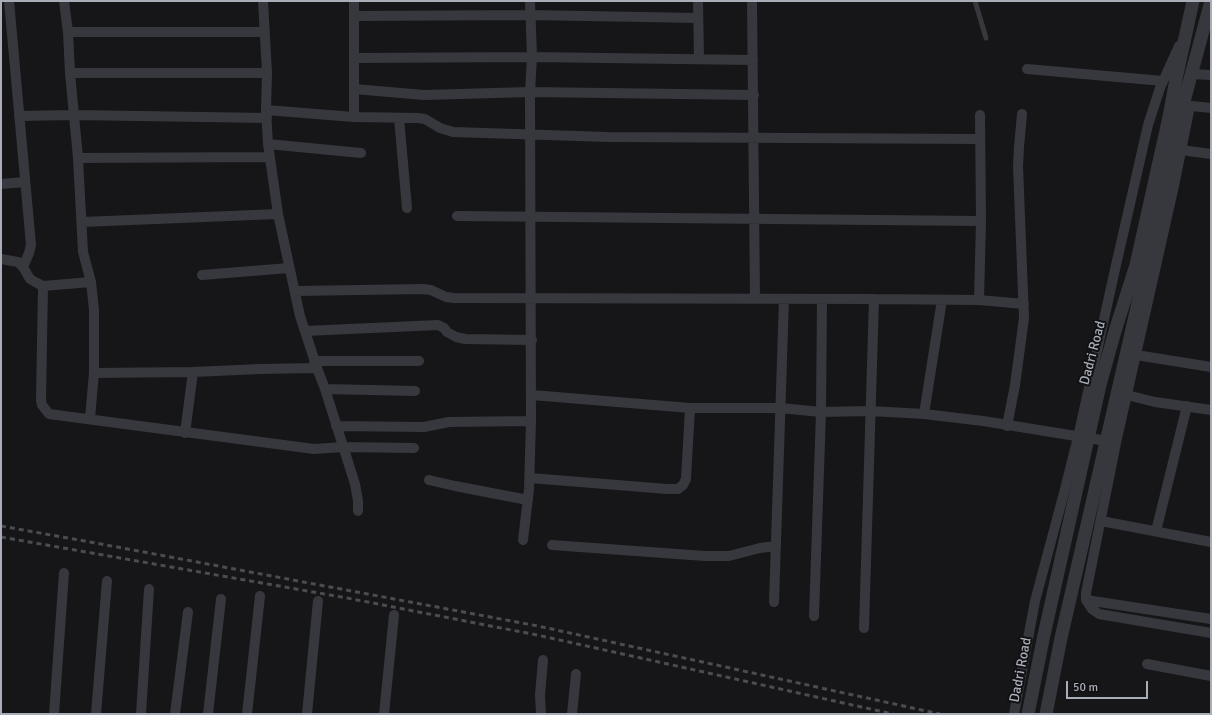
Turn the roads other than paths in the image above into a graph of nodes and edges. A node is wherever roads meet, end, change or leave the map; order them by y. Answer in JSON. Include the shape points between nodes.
{"nodes":[{"id":1,"x":9,"y":1,"type":"edge"},
{"id":2,"x":64,"y":1,"type":"edge"},
{"id":3,"x":263,"y":1,"type":"edge"},
{"id":4,"x":354,"y":1,"type":"edge"},
{"id":5,"x":530,"y":1,"type":"edge"},
{"id":6,"x":698,"y":1,"type":"edge"},
{"id":7,"x":752,"y":1,"type":"edge"},
{"id":8,"x":975,"y":1,"type":"edge"},
{"id":9,"x":1193,"y":1,"type":"edge"},
{"id":10,"x":1211,"y":1,"type":"edge"},
{"id":11,"x":354,"y":16,"type":"junction"},
{"id":12,"x":530,"y":16,"type":"junction"},
{"id":13,"x":698,"y":18,"type":"junction"},
{"id":14,"x":1187,"y":30,"type":"junction"},
{"id":15,"x":68,"y":32,"type":"junction"},
{"id":16,"x":264,"y":32,"type":"junction"},
{"id":17,"x":986,"y":38,"type":"dead end"},
{"id":18,"x":532,"y":57,"type":"junction"},
{"id":19,"x":354,"y":58,"type":"junction"},
{"id":20,"x":699,"y":59,"type":"junction"},
{"id":21,"x":753,"y":60,"type":"junction"},
{"id":22,"x":1027,"y":69,"type":"dead end"},
{"id":23,"x":70,"y":73,"type":"junction"},
{"id":24,"x":267,"y":73,"type":"junction"},
{"id":25,"x":1191,"y":74,"type":"junction"},
{"id":26,"x":1211,"y":75,"type":"edge"},
{"id":27,"x":1163,"y":81,"type":"junction"},
{"id":28,"x":354,"y":89,"type":"junction"},
{"id":29,"x":530,"y":92,"type":"junction"},
{"id":30,"x":754,"y":95,"type":"junction"},
{"id":31,"x":1186,"y":105,"type":"junction"},
{"id":32,"x":1211,"y":108,"type":"edge"},
{"id":33,"x":266,"y":114,"type":"junction"},
{"id":34,"x":1022,"y":114,"type":"dead end"},
{"id":35,"x":74,"y":115,"type":"junction"},
{"id":36,"x":980,"y":115,"type":"dead end"},
{"id":37,"x":19,"y":116,"type":"junction"},
{"id":38,"x":354,"y":117,"type":"junction"},
{"id":39,"x":399,"y":118,"type":"junction"},
{"id":40,"x":531,"y":134,"type":"junction"},
{"id":41,"x":754,"y":138,"type":"junction"},
{"id":42,"x":980,"y":139,"type":"junction"},
{"id":43,"x":268,"y":144,"type":"junction"},
{"id":44,"x":1181,"y":150,"type":"junction"},
{"id":45,"x":362,"y":153,"type":"dead end"},
{"id":46,"x":1211,"y":154,"type":"edge"},
{"id":47,"x":269,"y":157,"type":"junction"},
{"id":48,"x":78,"y":158,"type":"junction"},
{"id":49,"x":25,"y":182,"type":"junction"},
{"id":50,"x":1,"y":184,"type":"edge"},
{"id":51,"x":407,"y":208,"type":"dead end"},
{"id":52,"x":278,"y":214,"type":"junction"},
{"id":53,"x":457,"y":216,"type":"dead end"},
{"id":54,"x":531,"y":216,"type":"junction"},
{"id":55,"x":756,"y":219,"type":"junction"},
{"id":56,"x":981,"y":221,"type":"junction"},
{"id":57,"x":82,"y":222,"type":"junction"},
{"id":58,"x":1,"y":258,"type":"edge"},
{"id":59,"x":23,"y":267,"type":"junction"},
{"id":60,"x":290,"y":268,"type":"junction"},
{"id":61,"x":202,"y":275,"type":"dead end"},
{"id":62,"x":91,"y":282,"type":"junction"},
{"id":63,"x":43,"y":286,"type":"junction"},
{"id":64,"x":294,"y":291,"type":"junction"},
{"id":65,"x":532,"y":298,"type":"junction"},
{"id":66,"x":755,"y":299,"type":"junction"},
{"id":67,"x":784,"y":299,"type":"junction"},
{"id":68,"x":822,"y":299,"type":"junction"},
{"id":69,"x":874,"y":299,"type":"junction"},
{"id":70,"x":942,"y":300,"type":"junction"},
{"id":71,"x":979,"y":300,"type":"junction"},
{"id":72,"x":1024,"y":304,"type":"junction"},
{"id":73,"x":305,"y":330,"type":"junction"},
{"id":74,"x":532,"y":340,"type":"junction"},
{"id":75,"x":1136,"y":355,"type":"junction"},
{"id":76,"x":419,"y":361,"type":"dead end"},
{"id":77,"x":316,"y":365,"type":"junction"},
{"id":78,"x":1211,"y":367,"type":"edge"},
{"id":79,"x":193,"y":372,"type":"junction"},
{"id":80,"x":94,"y":373,"type":"junction"},
{"id":81,"x":325,"y":389,"type":"junction"},
{"id":82,"x":415,"y":391,"type":"dead end"},
{"id":83,"x":532,"y":394,"type":"junction"},
{"id":84,"x":1127,"y":395,"type":"junction"},
{"id":85,"x":1187,"y":406,"type":"junction"},
{"id":86,"x":690,"y":408,"type":"junction"},
{"id":87,"x":780,"y":408,"type":"junction"},
{"id":88,"x":1211,"y":410,"type":"edge"},
{"id":89,"x":870,"y":411,"type":"junction"},
{"id":90,"x":821,"y":412,"type":"junction"},
{"id":91,"x":924,"y":414,"type":"junction"},
{"id":92,"x":90,"y":418,"type":"junction"},
{"id":93,"x":532,"y":421,"type":"junction"},
{"id":94,"x":336,"y":426,"type":"junction"},
{"id":95,"x":1007,"y":426,"type":"junction"},
{"id":96,"x":185,"y":433,"type":"junction"},
{"id":97,"x":1078,"y":437,"type":"junction"},
{"id":98,"x":1116,"y":443,"type":"junction"},
{"id":99,"x":343,"y":447,"type":"junction"},
{"id":100,"x":414,"y":448,"type":"dead end"},
{"id":101,"x":530,"y":478,"type":"junction"},
{"id":102,"x":429,"y":480,"type":"dead end"},
{"id":103,"x":528,"y":500,"type":"junction"},
{"id":104,"x":358,"y":510,"type":"dead end"},
{"id":105,"x":1101,"y":520,"type":"junction"},
{"id":106,"x":1156,"y":531,"type":"junction"},
{"id":107,"x":523,"y":540,"type":"dead end"},
{"id":108,"x":1211,"y":542,"type":"edge"},
{"id":109,"x":552,"y":545,"type":"dead end"},
{"id":110,"x":776,"y":546,"type":"junction"},
{"id":111,"x":64,"y":573,"type":"dead end"},
{"id":112,"x":107,"y":581,"type":"dead end"},
{"id":113,"x":149,"y":589,"type":"dead end"},
{"id":114,"x":260,"y":596,"type":"dead end"},
{"id":115,"x":221,"y":599,"type":"dead end"},
{"id":116,"x":1086,"y":600,"type":"junction"},
{"id":117,"x":318,"y":601,"type":"dead end"},
{"id":118,"x":774,"y":602,"type":"dead end"},
{"id":119,"x":188,"y":612,"type":"dead end"},
{"id":120,"x":394,"y":616,"type":"dead end"},
{"id":121,"x":814,"y":616,"type":"dead end"},
{"id":122,"x":1211,"y":619,"type":"edge"},
{"id":123,"x":864,"y":628,"type":"dead end"},
{"id":124,"x":1211,"y":633,"type":"edge"},
{"id":125,"x":543,"y":660,"type":"dead end"},
{"id":126,"x":1147,"y":664,"type":"dead end"},
{"id":127,"x":576,"y":674,"type":"dead end"},
{"id":128,"x":1211,"y":676,"type":"edge"},
{"id":129,"x":54,"y":714,"type":"edge"},
{"id":130,"x":96,"y":714,"type":"edge"},
{"id":131,"x":141,"y":714,"type":"edge"},
{"id":132,"x":175,"y":714,"type":"edge"},
{"id":133,"x":208,"y":714,"type":"edge"},
{"id":134,"x":247,"y":714,"type":"edge"},
{"id":135,"x":307,"y":714,"type":"edge"},
{"id":136,"x":384,"y":714,"type":"edge"},
{"id":137,"x":541,"y":714,"type":"edge"},
{"id":138,"x":572,"y":714,"type":"edge"},
{"id":139,"x":1014,"y":714,"type":"edge"},
{"id":140,"x":1028,"y":714,"type":"edge"},
{"id":141,"x":1046,"y":714,"type":"edge"}],
"edges":[{"from":1,"to":37,"type":"street"},
{"from":2,"to":15,"type":"street"},
{"from":3,"to":16,"type":"street"},
{"from":4,"to":11,"type":"street"},
{"from":5,"to":12,"type":"street"},
{"from":6,"to":13,"type":"street"},
{"from":7,"to":21,"type":"street"},
{"from":8,"to":17,"type":"lane"},
{"from":9,"to":14,"type":"street","name":"Dadri Road"},
{"from":10,"to":25,"type":"street"},
{"from":11,"to":12,"type":"street"},
{"from":11,"to":19,"type":"street"},
{"from":12,"to":13,"type":"street"},
{"from":12,"to":18,"type":"street"},
{"from":13,"to":20,"type":"street"},
{"from":14,"to":27,"type":"street"},
{"from":14,"to":140,"type":"street","name":"Dadri Road","bridge":true,"via":[[1136,265],[1100,385]]},
{"from":15,"to":16,"type":"street"},
{"from":15,"to":23,"type":"street"},
{"from":16,"to":24,"type":"street"},
{"from":18,"to":19,"type":"street"},
{"from":18,"to":20,"type":"street"},
{"from":18,"to":29,"type":"street"},
{"from":19,"to":28,"type":"street"},
{"from":20,"to":21,"type":"street"},
{"from":21,"to":30,"type":"street"},
{"from":22,"to":27,"type":"street"},
{"from":23,"to":24,"type":"street"},
{"from":23,"to":35,"type":"street"},
{"from":24,"to":33,"type":"street"},
{"from":25,"to":26,"type":"street"},
{"from":25,"to":31,"type":"street"},
{"from":27,"to":97,"type":"street","via":[[1148,125]]},
{"from":28,"to":29,"type":"street","via":[[424,95]]},
{"from":28,"to":38,"type":"street"},
{"from":29,"to":30,"type":"street"},
{"from":29,"to":40,"type":"street"},
{"from":30,"to":41,"type":"street"},
{"from":31,"to":32,"type":"street"},
{"from":31,"to":44,"type":"street"},
{"from":31,"to":141,"type":"street","bridge":true,"via":[[1178,121]]},
{"from":33,"to":35,"type":"street"},
{"from":33,"to":38,"type":"street"},
{"from":33,"to":43,"type":"street"},
{"from":34,"to":72,"type":"street","via":[[1018,147]]},
{"from":35,"to":37,"type":"street"},
{"from":35,"to":48,"type":"street"},
{"from":36,"to":42,"type":"street"},
{"from":37,"to":49,"type":"street"},
{"from":38,"to":39,"type":"street"},
{"from":39,"to":40,"type":"street","via":[[425,119],[453,132]]},
{"from":39,"to":51,"type":"street"},
{"from":40,"to":41,"type":"street"},
{"from":40,"to":54,"type":"street"},
{"from":41,"to":42,"type":"street"},
{"from":41,"to":55,"type":"street"},
{"from":42,"to":56,"type":"street"},
{"from":43,"to":45,"type":"street"},
{"from":43,"to":47,"type":"street"},
{"from":44,"to":46,"type":"street"},
{"from":44,"to":75,"type":"street"},
{"from":47,"to":48,"type":"street"},
{"from":47,"to":52,"type":"street"},
{"from":48,"to":57,"type":"street"},
{"from":49,"to":50,"type":"street"},
{"from":49,"to":59,"type":"street","via":[[31,245]]},
{"from":52,"to":57,"type":"street"},
{"from":52,"to":60,"type":"street"},
{"from":53,"to":54,"type":"street"},
{"from":54,"to":55,"type":"street"},
{"from":54,"to":65,"type":"street"},
{"from":55,"to":56,"type":"street"},
{"from":55,"to":66,"type":"street"},
{"from":56,"to":71,"type":"street"},
{"from":57,"to":62,"type":"street","via":[[83,252]]},
{"from":58,"to":59,"type":"street","via":[[18,262]]},
{"from":59,"to":63,"type":"street","via":[[30,278]]},
{"from":60,"to":61,"type":"street"},
{"from":60,"to":64,"type":"street"},
{"from":62,"to":63,"type":"street"},
{"from":62,"to":80,"type":"street","via":[[94,310]]},
{"from":63,"to":92,"type":"street","via":[[42,405],[49,414]]},
{"from":64,"to":65,"type":"street","via":[[423,289],[450,298]]},
{"from":64,"to":73,"type":"street"},
{"from":65,"to":66,"type":"street"},
{"from":65,"to":74,"type":"street"},
{"from":66,"to":67,"type":"street"},
{"from":67,"to":68,"type":"street"},
{"from":67,"to":87,"type":"street"},
{"from":68,"to":69,"type":"street"},
{"from":68,"to":90,"type":"street"},
{"from":69,"to":70,"type":"street"},
{"from":69,"to":89,"type":"street"},
{"from":70,"to":71,"type":"street"},
{"from":70,"to":91,"type":"street"},
{"from":71,"to":72,"type":"street"},
{"from":72,"to":95,"type":"street","via":[[1023,328]]},
{"from":73,"to":74,"type":"street","via":[[438,325],[456,337],[465,339]]},
{"from":73,"to":77,"type":"street"},
{"from":74,"to":83,"type":"street"},
{"from":75,"to":78,"type":"street"},
{"from":75,"to":84,"type":"street"},
{"from":76,"to":77,"type":"street"},
{"from":77,"to":79,"type":"street"},
{"from":77,"to":81,"type":"street"},
{"from":79,"to":80,"type":"street"},
{"from":79,"to":96,"type":"street"},
{"from":80,"to":92,"type":"street"},
{"from":81,"to":82,"type":"street"},
{"from":81,"to":94,"type":"street"},
{"from":83,"to":86,"type":"street"},
{"from":83,"to":93,"type":"street"},
{"from":84,"to":85,"type":"street"},
{"from":84,"to":98,"type":"street"},
{"from":85,"to":88,"type":"street"},
{"from":85,"to":106,"type":"street"},
{"from":86,"to":87,"type":"street"},
{"from":86,"to":101,"type":"street","via":[[686,479],[678,489]]},
{"from":87,"to":90,"type":"street"},
{"from":87,"to":110,"type":"street"},
{"from":89,"to":90,"type":"street"},
{"from":89,"to":91,"type":"street"},
{"from":89,"to":123,"type":"street"},
{"from":90,"to":121,"type":"street"},
{"from":91,"to":95,"type":"street"},
{"from":92,"to":96,"type":"street"},
{"from":93,"to":94,"type":"street","via":[[449,422],[424,427]]},
{"from":93,"to":101,"type":"street"},
{"from":94,"to":99,"type":"street"},
{"from":95,"to":97,"type":"street"},
{"from":96,"to":99,"type":"street","via":[[314,449]]},
{"from":97,"to":98,"type":"street"},
{"from":97,"to":139,"type":"street","via":[[1035,601]]},
{"from":98,"to":105,"type":"street"},
{"from":99,"to":100,"type":"street"},
{"from":99,"to":104,"type":"street","via":[[355,484]]},
{"from":101,"to":103,"type":"street"},
{"from":102,"to":103,"type":"street"},
{"from":103,"to":107,"type":"street"},
{"from":105,"to":106,"type":"street"},
{"from":105,"to":116,"type":"street"},
{"from":106,"to":108,"type":"street"},
{"from":109,"to":110,"type":"street","via":[[705,556],[729,556]]},
{"from":110,"to":118,"type":"street"},
{"from":111,"to":129,"type":"street"},
{"from":112,"to":130,"type":"street"},
{"from":113,"to":131,"type":"street"},
{"from":114,"to":134,"type":"street"},
{"from":115,"to":133,"type":"street"},
{"from":116,"to":122,"type":"street"},
{"from":116,"to":124,"type":"street","via":[[1092,609],[1100,614]]},
{"from":117,"to":135,"type":"street"},
{"from":119,"to":132,"type":"street"},
{"from":120,"to":136,"type":"street"},
{"from":125,"to":137,"type":"street"},
{"from":126,"to":128,"type":"street"},
{"from":127,"to":138,"type":"street"}]}
